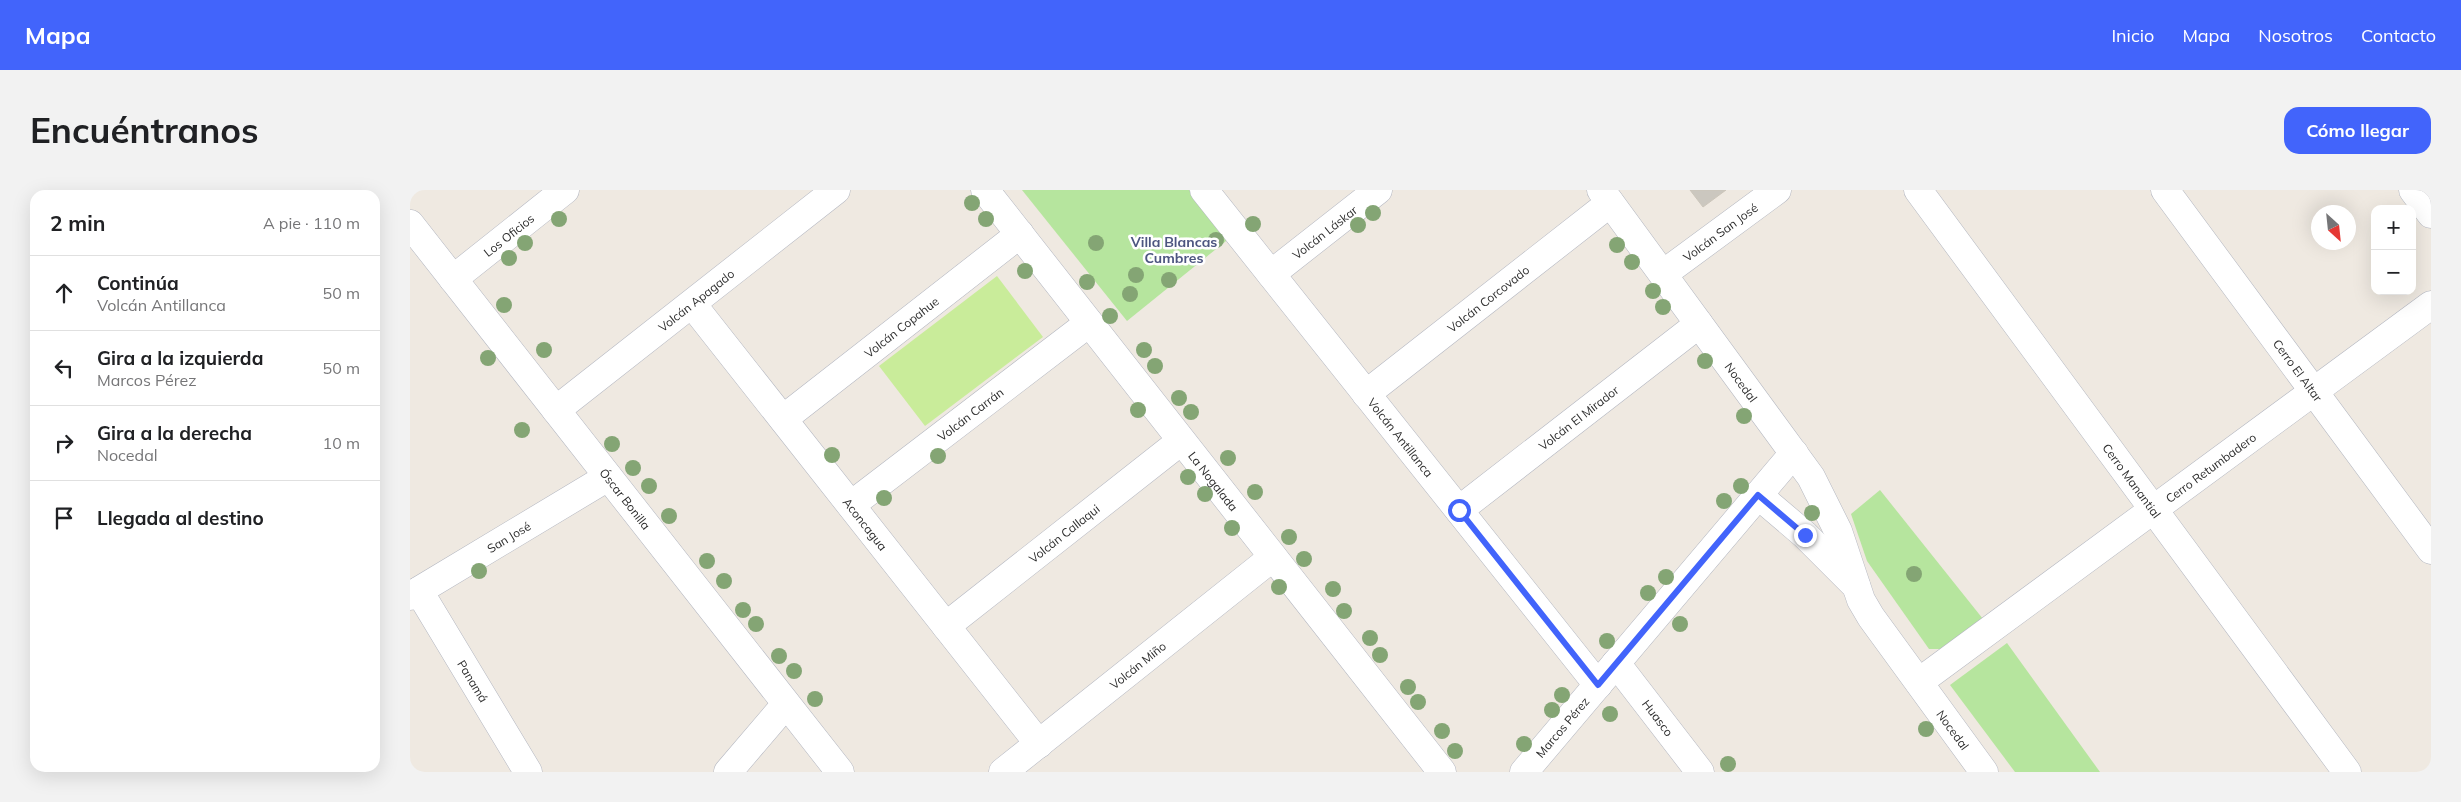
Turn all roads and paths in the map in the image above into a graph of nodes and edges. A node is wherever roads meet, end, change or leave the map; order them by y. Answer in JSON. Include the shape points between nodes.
{"nodes":[{"id":1,"x":565,"y":190,"type":"edge"},
{"id":2,"x":836,"y":190,"type":"edge"},
{"id":3,"x":985,"y":190,"type":"edge"},
{"id":4,"x":1204,"y":190,"type":"edge"},
{"id":5,"x":1378,"y":190,"type":"edge"},
{"id":6,"x":1777,"y":190,"type":"edge"},
{"id":7,"x":1918,"y":190,"type":"edge"},
{"id":8,"x":2165,"y":190,"type":"edge"},
{"id":9,"x":2413,"y":190,"type":"edge"},
{"id":10,"x":1606,"y":196,"type":"edge"},
{"id":11,"x":2431,"y":214,"type":"edge"},
{"id":12,"x":410,"y":224,"type":"edge"},
{"id":13,"x":1020,"y":234,"type":"junction"},
{"id":14,"x":1271,"y":274,"type":"junction"},
{"id":15,"x":1663,"y":274,"type":"junction"},
{"id":16,"x":453,"y":279,"type":"junction"},
{"id":17,"x":692,"y":304,"type":"junction"},
{"id":18,"x":2431,"y":305,"type":"edge"},
{"id":19,"x":1089,"y":323,"type":"junction"},
{"id":20,"x":1699,"y":324,"type":"junction"},
{"id":21,"x":2314,"y":391,"type":"junction"},
{"id":22,"x":1366,"y":394,"type":"junction"},
{"id":23,"x":556,"y":410,"type":"junction"},
{"id":24,"x":783,"y":419,"type":"junction"},
{"id":25,"x":1181,"y":441,"type":"junction"},
{"id":26,"x":1794,"y":453,"type":"junction"},
{"id":27,"x":608,"y":478,"type":"junction"},
{"id":28,"x":1758,"y":495,"type":"junction"},
{"id":29,"x":851,"y":505,"type":"junction"},
{"id":30,"x":2154,"y":509,"type":"junction"},
{"id":31,"x":1459,"y":510,"type":"junction"},
{"id":32,"x":2431,"y":550,"type":"edge"},
{"id":33,"x":1273,"y":558,"type":"junction"},
{"id":34,"x":1856,"y":586,"type":"junction"},
{"id":35,"x":414,"y":594,"type":"edge"},
{"id":36,"x":946,"y":626,"type":"junction"},
{"id":37,"x":1616,"y":663,"type":"junction"},
{"id":38,"x":1918,"y":682,"type":"junction"},
{"id":39,"x":1598,"y":685,"type":"junction"},
{"id":40,"x":786,"y":704,"type":"junction"},
{"id":41,"x":1038,"y":744,"type":"junction"},
{"id":42,"x":528,"y":772,"type":"edge"},
{"id":43,"x":728,"y":772,"type":"edge"},
{"id":44,"x":840,"y":772,"type":"edge"},
{"id":45,"x":1003,"y":772,"type":"edge"},
{"id":46,"x":1442,"y":772,"type":"edge"},
{"id":47,"x":1524,"y":772,"type":"edge"},
{"id":48,"x":1700,"y":772,"type":"edge"},
{"id":49,"x":1984,"y":772,"type":"edge"},
{"id":50,"x":2347,"y":772,"type":"edge"}],
"edges":[{"from":1,"to":16,"type":"street","name":"Los Oficios"},
{"from":2,"to":17,"type":"street","name":"Volcán Apagado"},
{"from":3,"to":13,"type":"street","name":"La Nogalada"},
{"from":4,"to":14,"type":"street","name":"Volcán Antillanca"},
{"from":5,"to":14,"type":"street","name":"Volcán Láskar"},
{"from":6,"to":15,"type":"street","name":"Volcán San José"},
{"from":7,"to":30,"type":"street","name":"Cerro Manantial"},
{"from":8,"to":21,"type":"street","name":"Cerro El Altar"},
{"from":9,"to":11,"type":"street"},
{"from":10,"to":15,"type":"street","name":"Nocedal"},
{"from":10,"to":22,"type":"street","name":"Volcán Corcovado"},
{"from":12,"to":16,"type":"street","name":"Óscar Bonilla"},
{"from":13,"to":19,"type":"street","name":"La Nogalada"},
{"from":13,"to":24,"type":"street","name":"Volcán Copahue"},
{"from":14,"to":22,"type":"street","name":"Volcán Antillanca"},
{"from":15,"to":20,"type":"street","name":"Nocedal"},
{"from":16,"to":23,"type":"street","name":"Óscar Bonilla"},
{"from":17,"to":23,"type":"street","name":"Volcán Apagado"},
{"from":17,"to":24,"type":"street","name":"Aconcagua"},
{"from":18,"to":21,"type":"street","name":"Cerro Retumbadero"},
{"from":19,"to":25,"type":"street","name":"La Nogalada"},
{"from":19,"to":29,"type":"street","name":"Volcán Carrán"},
{"from":20,"to":26,"type":"street","name":"Nocedal"},
{"from":20,"to":31,"type":"street","name":"Volcán El Mirador"},
{"from":21,"to":30,"type":"street","name":"Cerro Retumbadero"},
{"from":21,"to":32,"type":"street","name":"Cerro El Altar"},
{"from":22,"to":31,"type":"street","name":"Volcán Antillanca"},
{"from":23,"to":27,"type":"street","name":"Óscar Bonilla"},
{"from":24,"to":29,"type":"street","name":"Aconcagua"},
{"from":25,"to":33,"type":"street","name":"La Nogalada"},
{"from":25,"to":36,"type":"street","name":"Volcán Callaqui"},
{"from":26,"to":28,"type":"street","name":"Marcos Pérez"},
{"from":26,"to":34,"type":"street","name":"Nocedal","via":[[1827,505]]},
{"from":27,"to":35,"type":"street","name":"San José"},
{"from":27,"to":40,"type":"street","name":"Óscar Bonilla"},
{"from":28,"to":34,"type":"street","name":"Nocedal","via":[[1805,535]]},
{"from":28,"to":37,"type":"street","name":"Marcos Pérez"},
{"from":29,"to":36,"type":"street","name":"Aconcagua"},
{"from":30,"to":38,"type":"street","name":"Cerro Retumbadero"},
{"from":30,"to":50,"type":"street","name":"Cerro Manantial"},
{"from":31,"to":39,"type":"street","name":"Volcán Antillanca"},
{"from":33,"to":41,"type":"street","name":"Volcán Miño"},
{"from":33,"to":46,"type":"street","name":"La Nogalada"},
{"from":34,"to":38,"type":"street","name":"Nocedal","via":[[1871,617]]},
{"from":35,"to":42,"type":"street","name":"Panamá"},
{"from":36,"to":41,"type":"street","name":"Aconcagua"},
{"from":37,"to":39,"type":"street","name":"Marcos Pérez"},
{"from":37,"to":48,"type":"street","name":"Huasco"},
{"from":38,"to":49,"type":"street","name":"Nocedal"},
{"from":39,"to":47,"type":"street","name":"Marcos Pérez"},
{"from":40,"to":43,"type":"street"},
{"from":40,"to":44,"type":"street","name":"Óscar Bonilla"},
{"from":41,"to":45,"type":"street","name":"Volcán Miño"}]}
